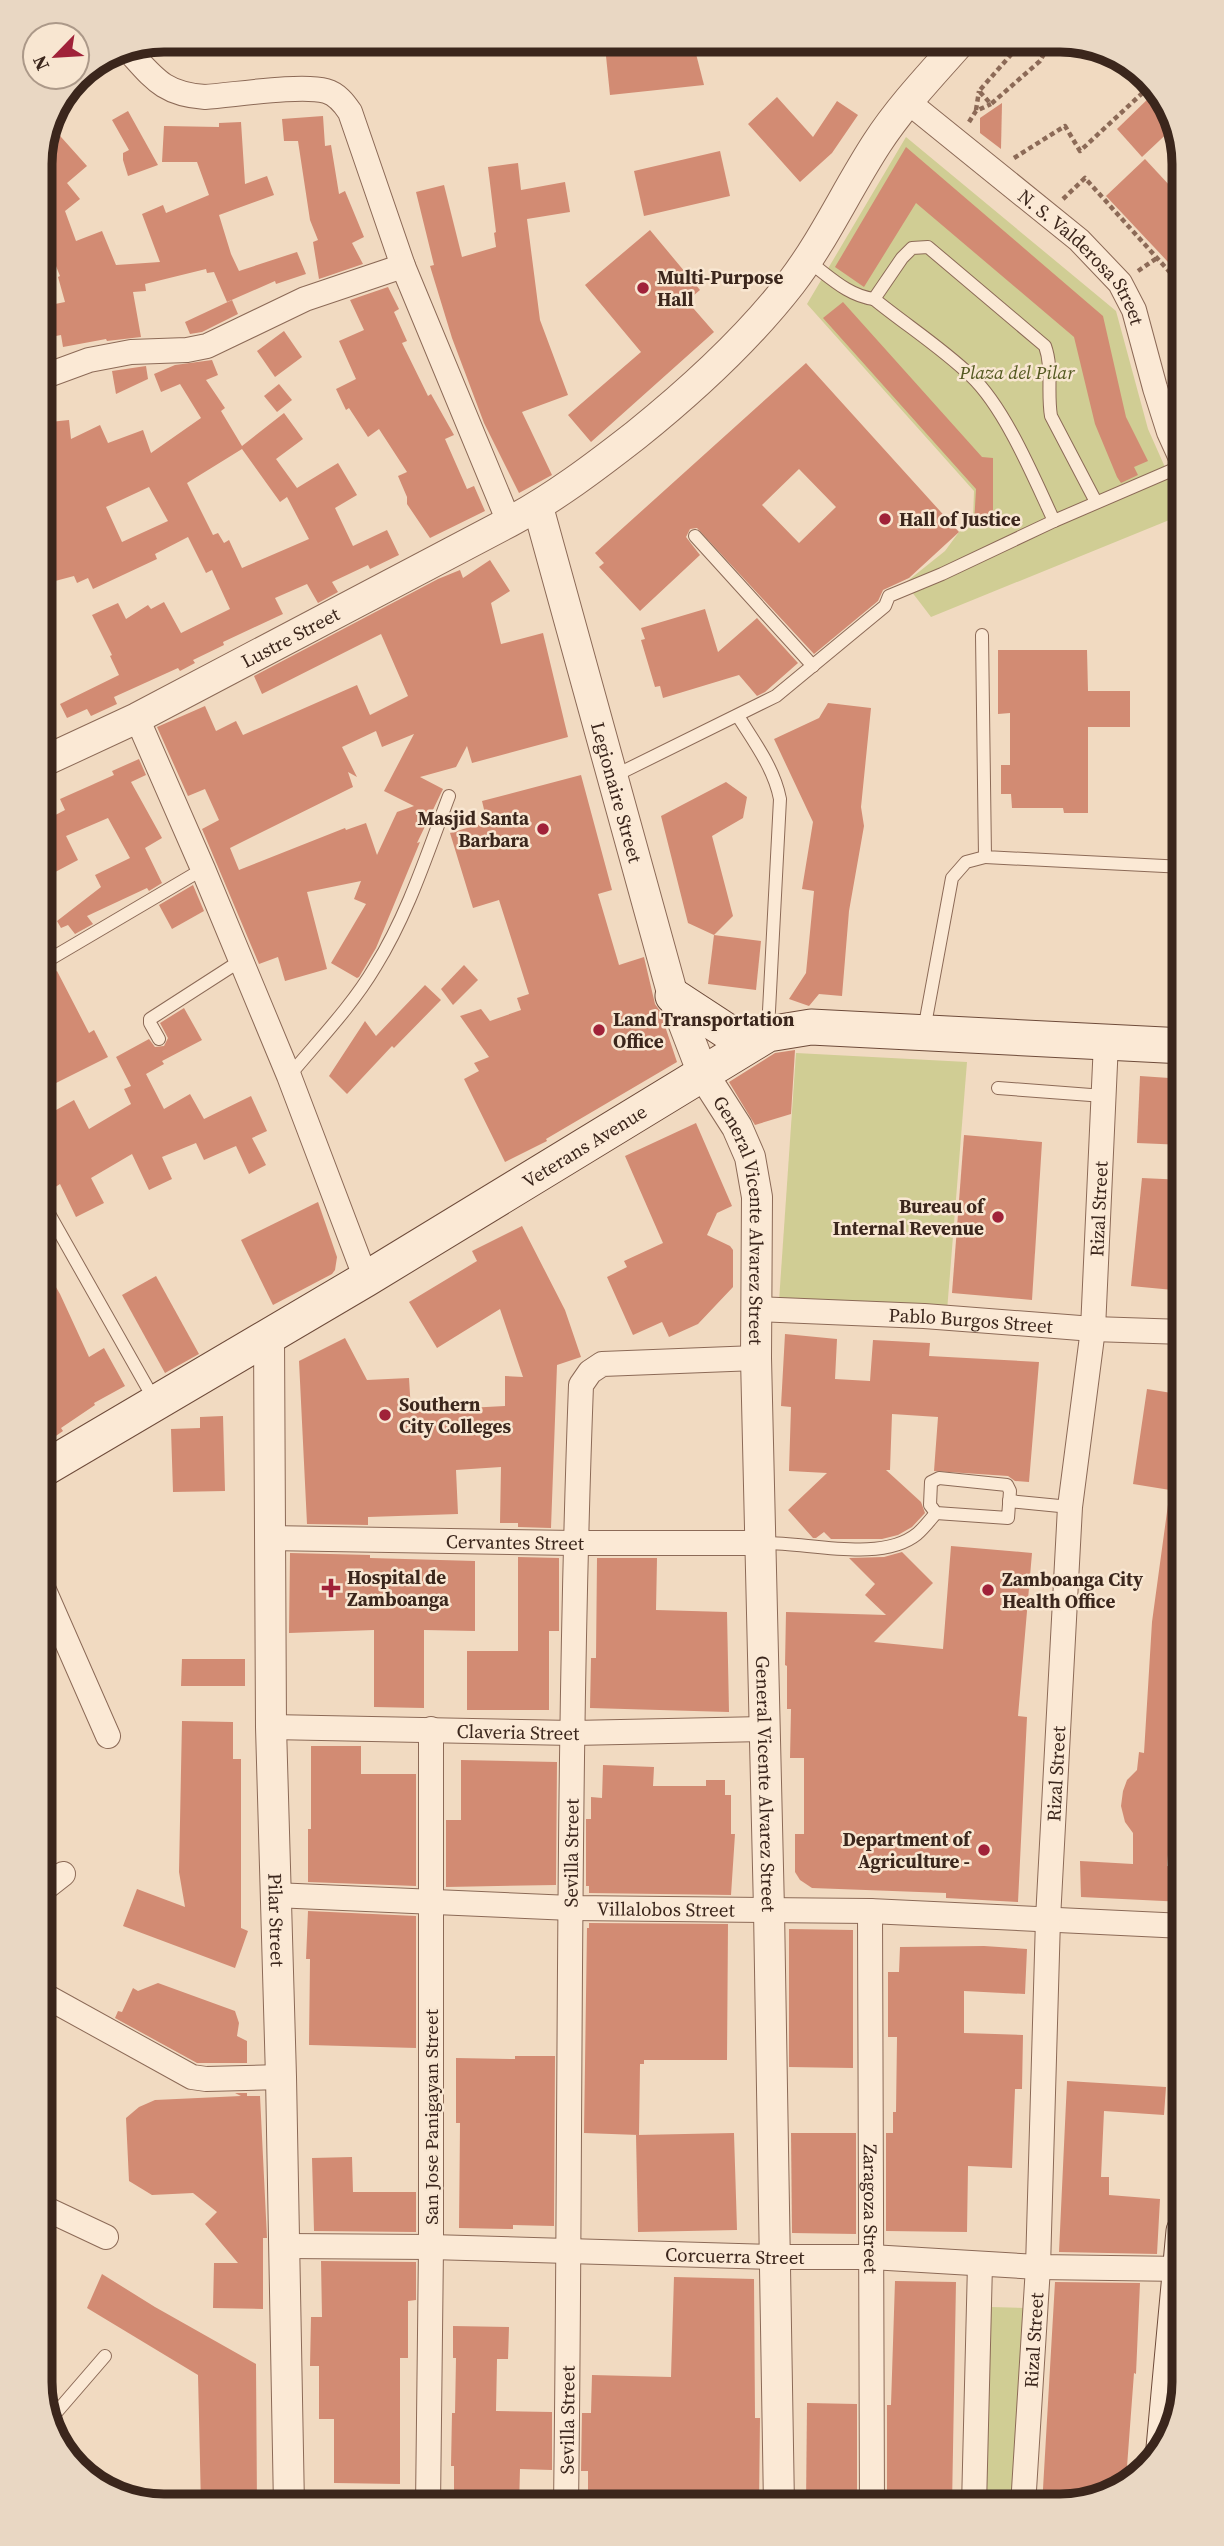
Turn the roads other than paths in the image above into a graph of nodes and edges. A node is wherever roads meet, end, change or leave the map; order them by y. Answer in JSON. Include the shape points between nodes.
{"nodes":[{"id":1,"x":950,"y":53,"type":"edge"},
{"id":2,"x":134,"y":57,"type":"edge"},
{"id":3,"x":906,"y":102,"type":"junction"},
{"id":4,"x":807,"y":260,"type":"junction"},
{"id":5,"x":403,"y":265,"type":"junction"},
{"id":6,"x":874,"y":299,"type":"junction"},
{"id":7,"x":53,"y":373,"type":"edge"},
{"id":8,"x":1172,"y":439,"type":"edge"},
{"id":9,"x":1172,"y":470,"type":"edge"},
{"id":10,"x":1096,"y":502,"type":"junction"},
{"id":11,"x":538,"y":507,"type":"junction"},
{"id":12,"x":1054,"y":521,"type":"junction"},
{"id":13,"x":509,"y":523,"type":"junction"},
{"id":14,"x":695,"y":536,"type":"dead end"},
{"id":15,"x":982,"y":635,"type":"dead end"},
{"id":16,"x":813,"y":666,"type":"junction"},
{"id":17,"x":738,"y":716,"type":"junction"},
{"id":18,"x":137,"y":718,"type":"junction"},
{"id":19,"x":53,"y":757,"type":"edge"},
{"id":20,"x":614,"y":776,"type":"junction"},
{"id":21,"x":449,"y":796,"type":"dead end"},
{"id":22,"x":985,"y":856,"type":"junction"},
{"id":23,"x":1172,"y":866,"type":"edge"},
{"id":24,"x":203,"y":869,"type":"junction"},
{"id":25,"x":53,"y":958,"type":"edge"},
{"id":26,"x":240,"y":961,"type":"junction"},
{"id":27,"x":673,"y":996,"type":"junction"},
{"id":28,"x":924,"y":1031,"type":"junction"},
{"id":29,"x":159,"y":1039,"type":"dead end"},
{"id":30,"x":758,"y":1040,"type":"junction"},
{"id":31,"x":1107,"y":1042,"type":"junction"},
{"id":32,"x":1172,"y":1045,"type":"edge"},
{"id":33,"x":704,"y":1074,"type":"junction"},
{"id":34,"x":289,"y":1076,"type":"junction"},
{"id":35,"x":998,"y":1088,"type":"dead end"},
{"id":36,"x":1104,"y":1096,"type":"junction"},
{"id":37,"x":53,"y":1222,"type":"edge"},
{"id":38,"x":366,"y":1279,"type":"junction"},
{"id":39,"x":757,"y":1309,"type":"junction"},
{"id":40,"x":1093,"y":1329,"type":"junction"},
{"id":41,"x":1172,"y":1332,"type":"edge"},
{"id":42,"x":269,"y":1336,"type":"junction"},
{"id":43,"x":756,"y":1358,"type":"junction"},
{"id":44,"x":157,"y":1404,"type":"junction"},
{"id":45,"x":52,"y":1464,"type":"edge"},
{"id":46,"x":1009,"y":1501,"type":"junction"},
{"id":47,"x":1070,"y":1507,"type":"junction"},
{"id":48,"x":936,"y":1513,"type":"junction"},
{"id":49,"x":268,"y":1538,"type":"junction"},
{"id":50,"x":575,"y":1543,"type":"junction"},
{"id":51,"x":760,"y":1543,"type":"junction"},
{"id":52,"x":52,"y":1609,"type":"edge"},
{"id":53,"x":271,"y":1727,"type":"junction"},
{"id":54,"x":431,"y":1729,"type":"junction"},
{"id":55,"x":764,"y":1730,"type":"junction"},
{"id":56,"x":573,"y":1733,"type":"junction"},
{"id":57,"x":108,"y":1736,"type":"dead end"},
{"id":58,"x":63,"y":1874,"type":"dead end"},
{"id":59,"x":52,"y":1882,"type":"edge"},
{"id":60,"x":274,"y":1895,"type":"junction"},
{"id":61,"x":432,"y":1901,"type":"junction"},
{"id":62,"x":571,"y":1908,"type":"junction"},
{"id":63,"x":769,"y":1910,"type":"junction"},
{"id":64,"x":870,"y":1911,"type":"junction"},
{"id":65,"x":1048,"y":1919,"type":"junction"},
{"id":66,"x":1172,"y":1925,"type":"edge"},
{"id":67,"x":52,"y":2000,"type":"edge"},
{"id":68,"x":281,"y":2077,"type":"junction"},
{"id":69,"x":52,"y":2212,"type":"edge"},
{"id":70,"x":106,"y":2237,"type":"dead end"},
{"id":71,"x":285,"y":2246,"type":"junction"},
{"id":72,"x":431,"y":2247,"type":"junction"},
{"id":73,"x":569,"y":2250,"type":"junction"},
{"id":74,"x":774,"y":2257,"type":"junction"},
{"id":75,"x":871,"y":2257,"type":"junction"},
{"id":76,"x":981,"y":2264,"type":"junction"},
{"id":77,"x":1038,"y":2267,"type":"junction"},
{"id":78,"x":1172,"y":2269,"type":"edge"},
{"id":79,"x":105,"y":2356,"type":"dead end"},
{"id":80,"x":57,"y":2411,"type":"edge"},
{"id":81,"x":289,"y":2493,"type":"edge"},
{"id":82,"x":428,"y":2493,"type":"edge"},
{"id":83,"x":566,"y":2493,"type":"edge"},
{"id":84,"x":779,"y":2494,"type":"edge"},
{"id":85,"x":872,"y":2494,"type":"edge"},
{"id":86,"x":974,"y":2494,"type":"edge"},
{"id":87,"x":1024,"y":2494,"type":"edge"}],
"edges":[{"from":1,"to":3,"type":"street","name":"Lustre Street"},
{"from":2,"to":5,"type":"street","via":[[156,81],[189,96],[310,89],[328,91],[342,100],[351,112]]},
{"from":3,"to":4,"type":"street","name":"Lustre Street"},
{"from":3,"to":8,"type":"street","name":"N. S. Valderosa Street","via":[[1079,240],[1120,283],[1134,310]]},
{"from":4,"to":6,"type":"lane","via":[[860,298]]},
{"from":4,"to":11,"type":"street","name":"Lustre Street","via":[[760,321],[692,388]]},
{"from":5,"to":7,"type":"street","via":[[305,299],[207,346],[120,354]]},
{"from":5,"to":13,"type":"street"},
{"from":6,"to":10,"type":"lane","via":[[912,248],[928,247],[1045,346],[1051,416]]},
{"from":6,"to":12,"type":"lane","via":[[972,377],[1020,449]]},
{"from":9,"to":10,"type":"lane"},
{"from":10,"to":12,"type":"lane"},
{"from":11,"to":13,"type":"street","name":"Lustre Street"},
{"from":11,"to":20,"type":"street","name":"Legionaire Street"},
{"from":12,"to":16,"type":"lane","via":[[889,596],[885,606]]},
{"from":13,"to":18,"type":"street","name":"Lustre Street"},
{"from":14,"to":16,"type":"lane"},
{"from":15,"to":22,"type":"lane"},
{"from":16,"to":17,"type":"lane","via":[[776,696]]},
{"from":17,"to":20,"type":"lane"},
{"from":17,"to":30,"type":"lane","via":[[768,765],[780,799]]},
{"from":18,"to":19,"type":"street","name":"Lustre Street"},
{"from":18,"to":24,"type":"street"},
{"from":20,"to":27,"type":"street","name":"Legionaire Street"},
{"from":21,"to":34,"type":"lane","via":[[407,906],[377,965]]},
{"from":22,"to":23,"type":"lane"},
{"from":22,"to":28,"type":"lane","via":[[966,862],[952,878]]},
{"from":24,"to":25,"type":"lane"},
{"from":24,"to":26,"type":"street"},
{"from":26,"to":29,"type":"lane","via":[[150,1019]]},
{"from":26,"to":34,"type":"street"},
{"from":27,"to":30,"type":"main road"},
{"from":27,"to":33,"type":"street","name":"Legionaire Street"},
{"from":28,"to":30,"type":"main road","name":"Veterans Avenue","via":[[811,1027]]},
{"from":28,"to":31,"type":"main road","name":"Veterans Avenue"},
{"from":30,"to":33,"type":"main road","name":"Veterans Avenue"},
{"from":31,"to":32,"type":"main road","name":"Veterans Avenue"},
{"from":31,"to":36,"type":"street","name":"Rizal Street"},
{"from":33,"to":38,"type":"main road","name":"Veterans Avenue"},
{"from":33,"to":39,"type":"street","name":"General Vicente Alvarez Street","via":[[750,1157],[757,1197]]},
{"from":34,"to":38,"type":"street"},
{"from":35,"to":36,"type":"lane"},
{"from":36,"to":40,"type":"street","name":"Rizal Street"},
{"from":37,"to":44,"type":"lane"},
{"from":38,"to":42,"type":"main road","name":"Veterans Avenue"},
{"from":39,"to":40,"type":"street","name":"Pablo Burgos Street"},
{"from":39,"to":43,"type":"street","name":"General Vicente Alvarez Street"},
{"from":40,"to":41,"type":"street","name":"Pablo Burgos Street"},
{"from":40,"to":47,"type":"street","name":"Rizal Street"},
{"from":42,"to":44,"type":"main road","name":"Veterans Avenue"},
{"from":42,"to":49,"type":"street","name":"Pilar Street"},
{"from":43,"to":50,"type":"street","name":"Sevilla Street","via":[[602,1364],[590,1372],[581,1385]]},
{"from":43,"to":51,"type":"street","name":"General Vicente Alvarez Street"},
{"from":44,"to":45,"type":"main road","name":"Veterans Avenue"},
{"from":46,"to":47,"type":"lane"},
{"from":46,"to":48,"type":"lane","via":[[1009,1516],[1004,1520]]},
{"from":46,"to":48,"type":"lane","via":[[1007,1485],[939,1478],[931,1482],[930,1505]]},
{"from":47,"to":65,"type":"street","name":"Rizal Street"},
{"from":48,"to":51,"type":"lane","via":[[918,1533],[893,1544],[848,1550]]},
{"from":49,"to":50,"type":"street","name":"Cervantes Street"},
{"from":49,"to":53,"type":"street","name":"Pilar Street"},
{"from":50,"to":51,"type":"street","name":"Cervantes Street"},
{"from":50,"to":56,"type":"street","name":"Sevilla Street"},
{"from":51,"to":55,"type":"street","name":"General Vicente Alvarez Street"},
{"from":52,"to":57,"type":"street"},
{"from":53,"to":54,"type":"street","name":"Claveria Street"},
{"from":53,"to":60,"type":"street","name":"Pilar Street"},
{"from":54,"to":56,"type":"street","name":"Claveria Street"},
{"from":54,"to":61,"type":"street","name":"San Jose Panigayan Street"},
{"from":55,"to":56,"type":"street","name":"Claveria Street"},
{"from":55,"to":63,"type":"street","name":"General Vicente Alvarez Street"},
{"from":56,"to":62,"type":"street","name":"Sevilla Street"},
{"from":58,"to":59,"type":"street"},
{"from":60,"to":61,"type":"street","name":"Villalobos Street"},
{"from":60,"to":68,"type":"street","name":"Pilar Street"},
{"from":61,"to":62,"type":"street","name":"Villalobos Street"},
{"from":61,"to":72,"type":"street","name":"San Jose Panigayan Street"},
{"from":62,"to":63,"type":"street","name":"Villalobos Street"},
{"from":62,"to":73,"type":"street","name":"Sevilla Street"},
{"from":63,"to":64,"type":"street","name":"Villalobos Street"},
{"from":63,"to":74,"type":"street","name":"General Vicente Alvarez Street"},
{"from":64,"to":65,"type":"street","name":"Villalobos Street"},
{"from":64,"to":75,"type":"street","name":"Zaragoza Street"},
{"from":65,"to":66,"type":"street","name":"Villalobos Street"},
{"from":65,"to":77,"type":"street","name":"Rizal Street"},
{"from":67,"to":68,"type":"street","via":[[192,2077]]},
{"from":68,"to":71,"type":"street","name":"Pilar Street"},
{"from":69,"to":70,"type":"street"},
{"from":71,"to":72,"type":"street","name":"Corcuerra Street"},
{"from":71,"to":81,"type":"street","name":"Pilar Street"},
{"from":72,"to":73,"type":"street","name":"Corcuerra Street"},
{"from":72,"to":82,"type":"street","name":"San Jose Panigayan Street"},
{"from":73,"to":74,"type":"street","name":"Corcuerra Street"},
{"from":73,"to":83,"type":"street","name":"Sevilla Street"},
{"from":74,"to":75,"type":"street","name":"Corcuerra Street"},
{"from":74,"to":84,"type":"street","name":"General Vicente Alvarez Street"},
{"from":75,"to":76,"type":"street","name":"Corcuerra Street"},
{"from":75,"to":85,"type":"street","name":"Zaragoza Street"},
{"from":76,"to":77,"type":"street","name":"Corcuerra Street"},
{"from":76,"to":86,"type":"street"},
{"from":77,"to":78,"type":"street","name":"Corcuerra Street"},
{"from":77,"to":87,"type":"street","name":"Rizal Street"},
{"from":79,"to":80,"type":"lane"}]}
